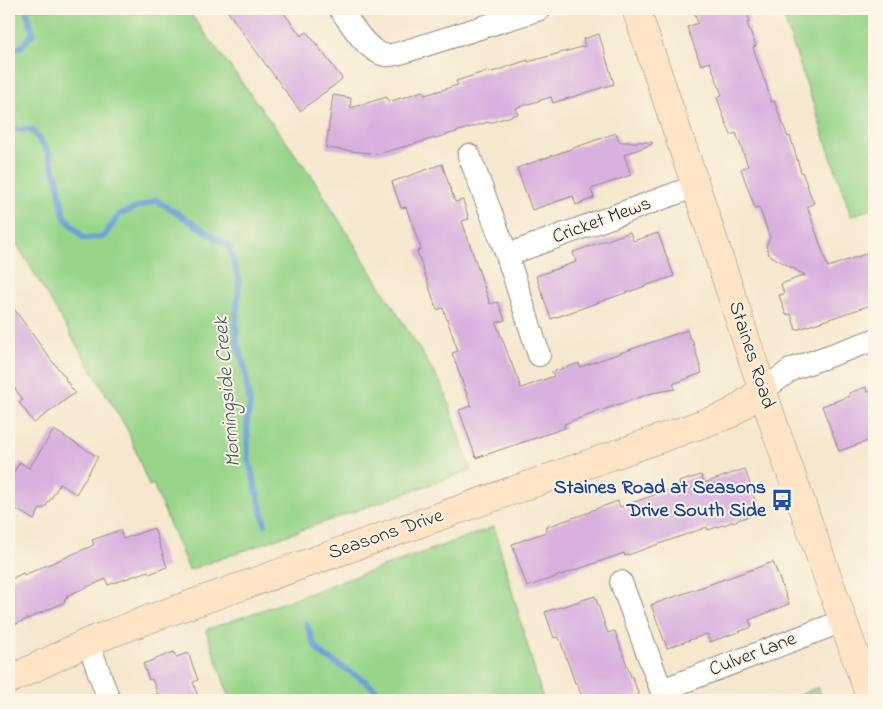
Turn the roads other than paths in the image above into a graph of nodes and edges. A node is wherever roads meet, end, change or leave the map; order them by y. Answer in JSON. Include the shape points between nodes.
{"nodes":[{"id":1,"x":340,"y":9,"type":"edge"},
{"id":2,"x":540,"y":9,"type":"edge"},
{"id":3,"x":636,"y":9,"type":"edge"},
{"id":4,"x":469,"y":155,"type":"dead end"},
{"id":5,"x":696,"y":186,"type":"junction"},
{"id":6,"x":507,"y":255,"type":"junction"},
{"id":7,"x":874,"y":340,"type":"edge"},
{"id":8,"x":539,"y":355,"type":"dead end"},
{"id":9,"x":763,"y":390,"type":"junction"},
{"id":10,"x":621,"y":582,"type":"dead end"},
{"id":11,"x":843,"y":620,"type":"junction"},
{"id":12,"x":88,"y":642,"type":"junction"},
{"id":13,"x":9,"y":680,"type":"edge"},
{"id":14,"x":664,"y":695,"type":"edge"},
{"id":15,"x":109,"y":700,"type":"edge"},
{"id":16,"x":871,"y":700,"type":"edge"}],
"edges":[{"from":1,"to":2,"type":"street","via":[[365,42],[376,52],[386,55]]},
{"from":3,"to":5,"type":"street","name":"Staines Road"},
{"from":4,"to":6,"type":"street"},
{"from":5,"to":6,"type":"street","name":"Cricket Mews"},
{"from":5,"to":9,"type":"street","name":"Staines Road"},
{"from":6,"to":8,"type":"street"},
{"from":7,"to":9,"type":"street","via":[[792,369]]},
{"from":9,"to":11,"type":"street","name":"Staines Road"},
{"from":9,"to":12,"type":"street","name":"Seasons Drive","via":[[730,414]]},
{"from":10,"to":14,"type":"street","name":"Culver Lane"},
{"from":11,"to":14,"type":"street","name":"Culver Lane"},
{"from":11,"to":16,"type":"street","name":"Staines Road"},
{"from":12,"to":13,"type":"street","name":"Seasons Drive"},
{"from":12,"to":15,"type":"street"}]}
